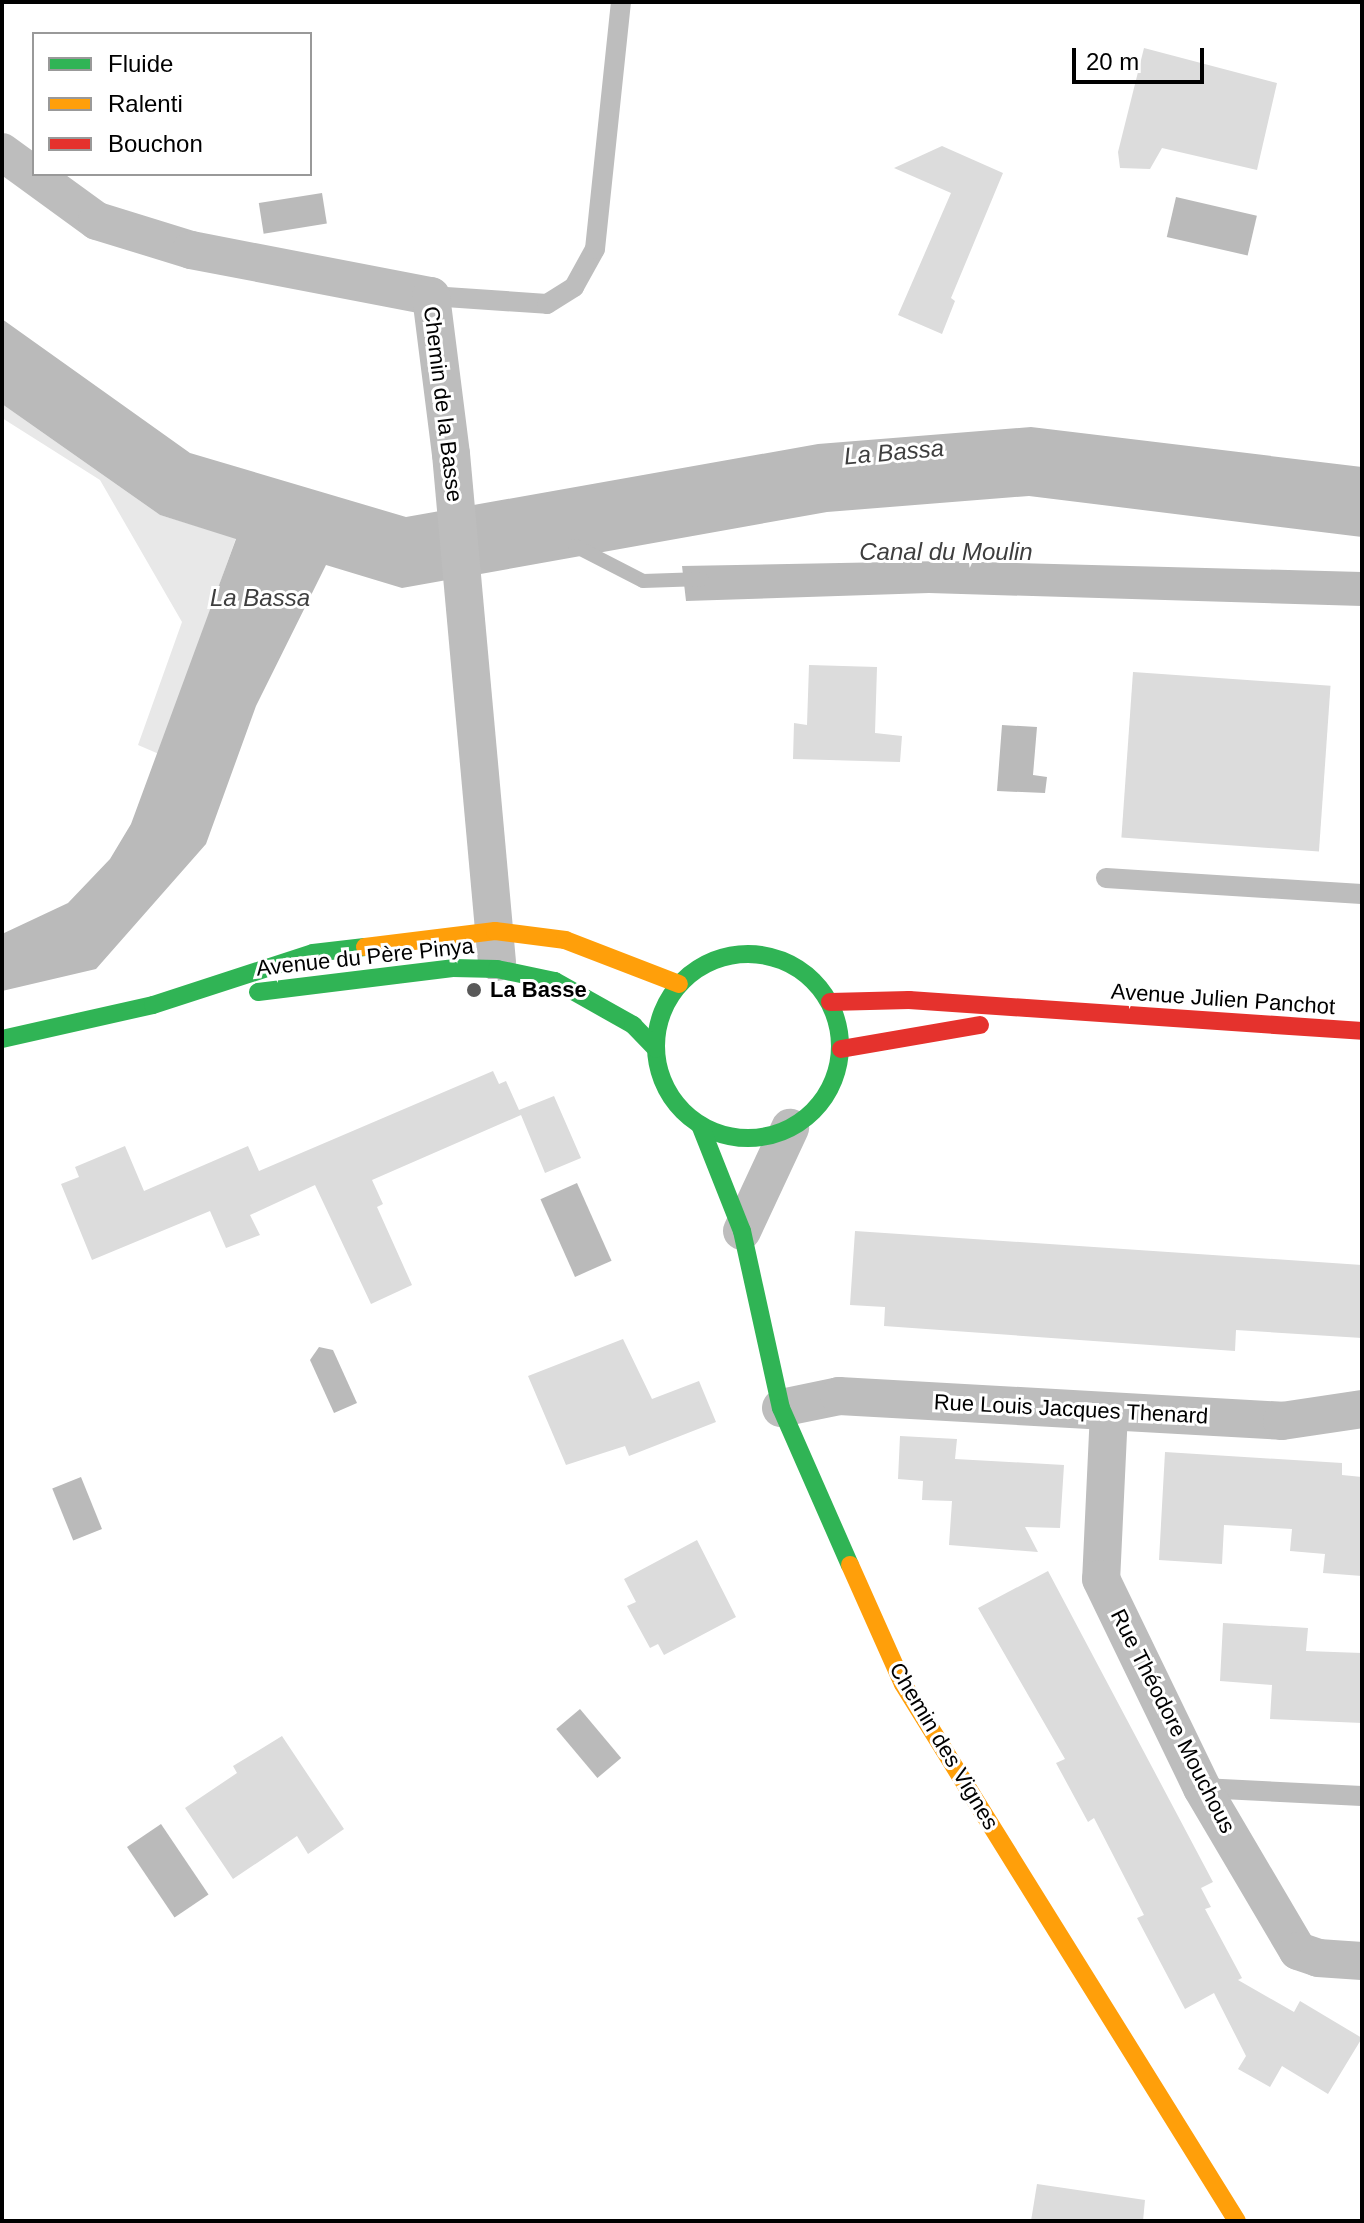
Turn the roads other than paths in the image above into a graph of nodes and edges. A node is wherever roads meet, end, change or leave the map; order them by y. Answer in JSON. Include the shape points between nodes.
{"nodes":[{"id":1,"x":621,"y":2,"type":"edge"},
{"id":2,"x":2,"y":152,"type":"edge"},
{"id":3,"x":32,"y":174,"type":"edge"},
{"id":4,"x":35,"y":176,"type":"edge"},
{"id":5,"x":431,"y":296,"type":"junction"},
{"id":6,"x":1106,"y":878,"type":"dead end"},
{"id":7,"x":1362,"y":894,"type":"edge"},
{"id":8,"x":495,"y":931,"type":"junction"},
{"id":9,"x":497,"y":969,"type":"junction"},
{"id":10,"x":679,"y":984,"type":"junction"},
{"id":11,"x":830,"y":1002,"type":"junction"},
{"id":12,"x":153,"y":1005,"type":"junction"},
{"id":13,"x":1082,"y":1014,"type":"junction"},
{"id":14,"x":1362,"y":1031,"type":"edge"},
{"id":15,"x":2,"y":1039,"type":"edge"},
{"id":16,"x":656,"y":1049,"type":"junction"},
{"id":17,"x":841,"y":1049,"type":"junction"},
{"id":18,"x":700,"y":1125,"type":"junction"},
{"id":19,"x":790,"y":1128,"type":"junction"},
{"id":20,"x":742,"y":1231,"type":"junction"},
{"id":21,"x":781,"y":1408,"type":"junction"},
{"id":22,"x":1362,"y":1409,"type":"edge"},
{"id":23,"x":1109,"y":1412,"type":"junction"},
{"id":24,"x":1202,"y":1788,"type":"junction"},
{"id":25,"x":1362,"y":1796,"type":"edge"},
{"id":26,"x":1362,"y":1961,"type":"edge"},
{"id":27,"x":1237,"y":2221,"type":"edge"}],
"edges":[{"from":1,"to":5,"type":"lane","via":[[595,249],[574,287],[547,304]]},
{"from":2,"to":3,"type":"street","name":"Chemin de la Basse"},
{"from":4,"to":5,"type":"street","name":"Chemin de la Basse","via":[[97,221],[191,250]]},
{"from":5,"to":8,"type":"street","name":"Chemin de la Basse","via":[[451,454]]},
{"from":6,"to":7,"type":"lane"},
{"from":8,"to":9,"type":"street","name":"Chemin de la Basse"},
{"from":8,"to":10,"type":"main road","name":"Avenue du Père Pinya","via":[[565,940]]},
{"from":8,"to":12,"type":"main road","name":"Avenue du Père Pinya","via":[[313,953]]},
{"from":9,"to":12,"type":"main road","name":"Avenue du Père Pinya","via":[[453,968]]},
{"from":9,"to":16,"type":"main road","name":"Avenue du Père Pinya","via":[[555,981],[633,1025]]},
{"from":10,"to":11,"type":"main road","via":[[702,965],[760,954],[788,962],[812,979]]},
{"from":10,"to":16,"type":"main road","via":[[658,1026]]},
{"from":11,"to":13,"type":"main road","name":"Avenue Julien Panchot","via":[[909,1000]]},
{"from":11,"to":17,"type":"main road"},
{"from":12,"to":15,"type":"main road","name":"Avenue du Père Pinya"},
{"from":13,"to":14,"type":"main road","name":"Avenue Julien Panchot"},
{"from":13,"to":17,"type":"main road","name":"Avenue Julien Panchot","via":[[916,1033]]},
{"from":16,"to":18,"type":"main road","via":[[668,1092]]},
{"from":17,"to":19,"type":"main road","via":[[827,1095]]},
{"from":18,"to":19,"type":"main road","via":[[729,1136],[760,1138]]},
{"from":18,"to":20,"type":"main road","name":"Chemin des Vignes"},
{"from":19,"to":20,"type":"street"},
{"from":20,"to":21,"type":"main road","name":"Chemin des Vignes"},
{"from":21,"to":23,"type":"street","name":"Rue Louis Jacques Thenard","via":[[839,1396]]},
{"from":21,"to":27,"type":"main road","name":"Chemin des Vignes","via":[[903,1684]]},
{"from":22,"to":23,"type":"street","name":"Rue Louis Jacques Thenard","via":[[1282,1421]]},
{"from":23,"to":24,"type":"street","name":"Rue Théodore Mouchous","via":[[1101,1579]]},
{"from":24,"to":25,"type":"lane"},
{"from":24,"to":26,"type":"street","name":"Rue Théodore Mouchous","via":[[1298,1951]]}]}
